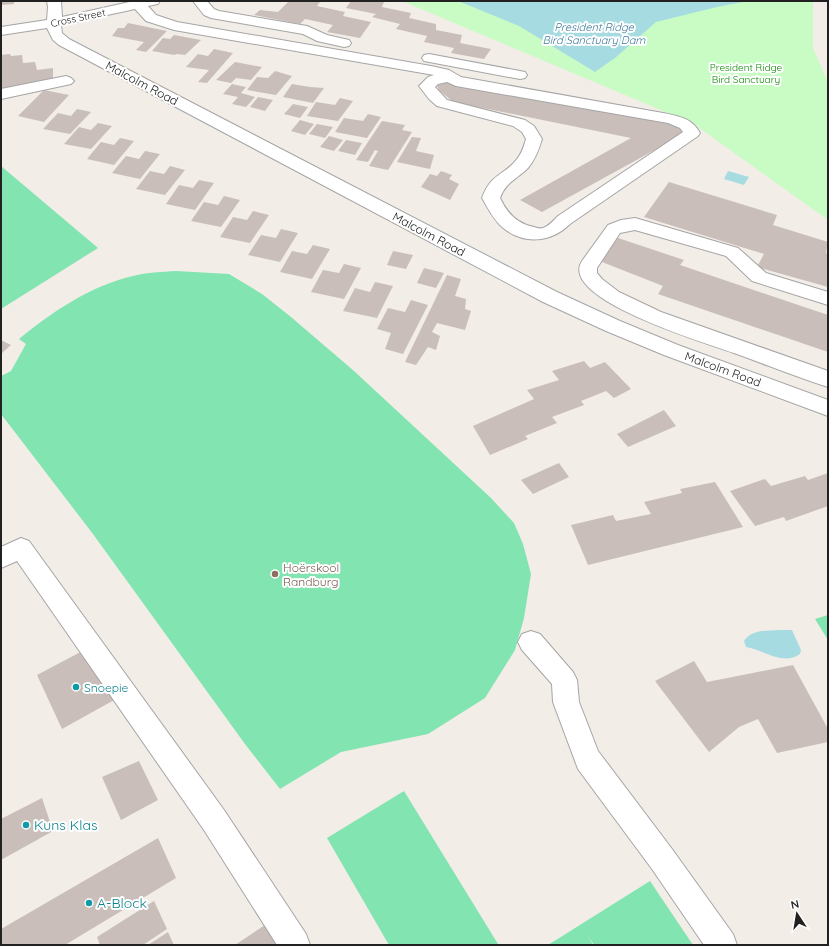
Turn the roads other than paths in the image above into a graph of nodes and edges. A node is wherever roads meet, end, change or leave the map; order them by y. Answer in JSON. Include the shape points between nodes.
{"nodes":[{"id":1,"x":54,"y":1,"type":"edge"},
{"id":2,"x":154,"y":1,"type":"edge"},
{"id":3,"x":200,"y":1,"type":"edge"},
{"id":4,"x":139,"y":5,"type":"junction"},
{"id":5,"x":53,"y":23,"type":"junction"},
{"id":6,"x":1,"y":32,"type":"edge"},
{"id":7,"x":520,"y":75,"type":"dead end"},
{"id":8,"x":450,"y":78,"type":"junction"},
{"id":9,"x":66,"y":81,"type":"dead end"},
{"id":10,"x":1,"y":94,"type":"edge"},
{"id":11,"x":828,"y":299,"type":"edge"},
{"id":12,"x":828,"y":378,"type":"edge"},
{"id":13,"x":828,"y":408,"type":"edge"},
{"id":14,"x":1,"y":558,"type":"edge"},
{"id":15,"x":531,"y":642,"type":"dead end"},
{"id":16,"x":295,"y":945,"type":"edge"},
{"id":17,"x":722,"y":945,"type":"edge"}],
"edges":[{"from":1,"to":5,"type":"street","via":[[56,11]]},
{"from":2,"to":4,"type":"street","name":"Cross Street"},
{"from":3,"to":7,"type":"street","via":[[209,12],[216,15],[307,30],[335,41]]},
{"from":4,"to":5,"type":"street","name":"Cross Street"},
{"from":4,"to":8,"type":"street","via":[[151,18],[174,26],[432,70],[444,73]]},
{"from":5,"to":6,"type":"street","name":"Cross Street"},
{"from":5,"to":13,"type":"street","name":"Malcolm Road","via":[[55,34],[64,42],[550,297],[671,350]]},
{"from":8,"to":8,"type":"street","via":[[673,120],[684,125],[692,133],[545,234],[516,230],[498,212],[490,198],[493,188],[522,164],[534,139],[528,129],[519,123],[442,103],[427,86],[433,80]]},
{"from":9,"to":10,"type":"street"},
{"from":11,"to":12,"type":"street","via":[[760,277],[742,258],[732,252],[635,224],[614,229],[587,270],[589,277],[596,284],[640,311]]},
{"from":14,"to":16,"type":"street","via":[[21,548],[209,814]]},
{"from":15,"to":17,"type":"street","via":[[564,680],[566,702],[588,760]]}]}
